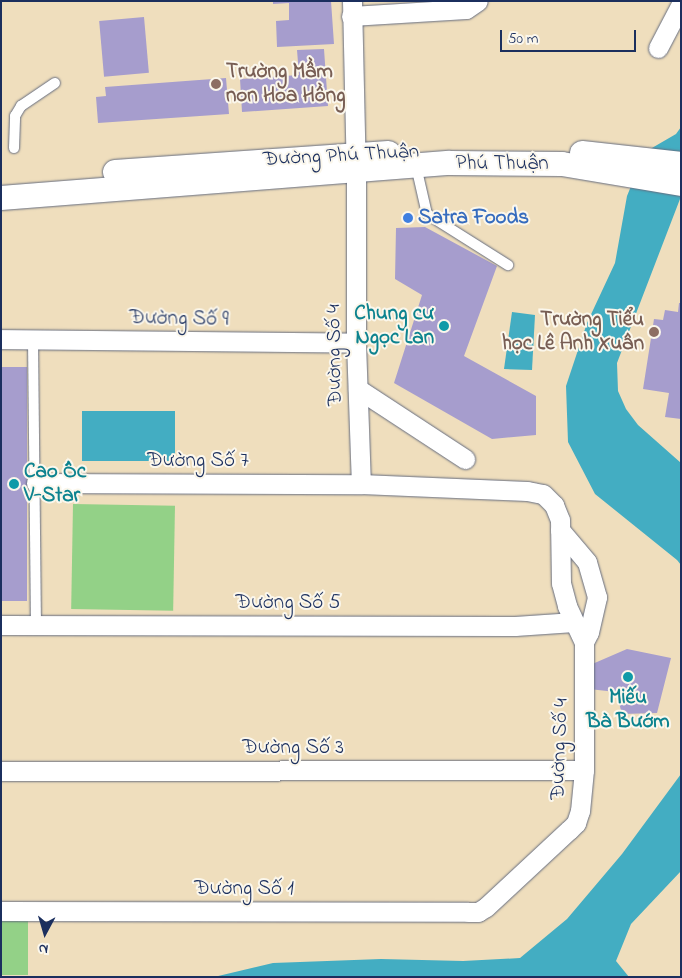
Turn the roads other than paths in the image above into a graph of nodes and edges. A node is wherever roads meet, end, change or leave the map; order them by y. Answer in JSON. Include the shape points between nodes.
{"nodes":[{"id":1,"x":478,"y":1,"type":"edge"},
{"id":2,"x":681,"y":4,"type":"edge"},
{"id":3,"x":352,"y":8,"type":"edge"},
{"id":4,"x":658,"y":48,"type":"dead end"},
{"id":5,"x":55,"y":83,"type":"dead end"},
{"id":6,"x":14,"y":148,"type":"dead end"},
{"id":7,"x":356,"y":163,"type":"junction"},
{"id":8,"x":618,"y":164,"type":"junction"},
{"id":9,"x":681,"y":164,"type":"edge"},
{"id":10,"x":416,"y":165,"type":"junction"},
{"id":11,"x":1,"y":182,"type":"edge"},
{"id":12,"x":681,"y":184,"type":"edge"},
{"id":13,"x":1,"y":198,"type":"edge"},
{"id":14,"x":508,"y":265,"type":"dead end"},
{"id":15,"x":1,"y":339,"type":"edge"},
{"id":16,"x":33,"y":340,"type":"junction"},
{"id":17,"x":356,"y":343,"type":"junction"},
{"id":18,"x":358,"y":389,"type":"junction"},
{"id":19,"x":465,"y":459,"type":"dead end"},
{"id":20,"x":36,"y":483,"type":"junction"},
{"id":21,"x":361,"y":484,"type":"junction"},
{"id":22,"x":560,"y":530,"type":"junction"},
{"id":23,"x":574,"y":622,"type":"junction"},
{"id":24,"x":1,"y":625,"type":"edge"},
{"id":25,"x":36,"y":625,"type":"junction"},
{"id":26,"x":584,"y":642,"type":"junction"},
{"id":27,"x":584,"y":770,"type":"junction"},
{"id":28,"x":1,"y":771,"type":"edge"},
{"id":29,"x":486,"y":907,"type":"joint"},
{"id":30,"x":1,"y":911,"type":"edge"}],
"edges":[{"from":1,"to":3,"type":"street","via":[[466,9]]},
{"from":2,"to":4,"type":"street"},
{"from":3,"to":7,"type":"street","name":"Đường Số 4"},
{"from":5,"to":6,"type":"lane","via":[[21,106],[15,116]]},
{"from":7,"to":8,"type":"street","name":"Đường Phú Thuận","via":[[500,148]]},
{"from":7,"to":10,"type":"street","name":"Phú Thuận"},
{"from":7,"to":11,"type":"street","name":"Đường Phú Thuận","via":[[196,165]]},
{"from":7,"to":13,"type":"street","name":"Đường Phú Thuận"},
{"from":7,"to":17,"type":"street","name":"Đường Số 4"},
{"from":8,"to":9,"type":"street","name":"Đường Phú Thuận"},
{"from":8,"to":10,"type":"street","name":"Phú Thuận","via":[[505,162]]},
{"from":8,"to":12,"type":"street","name":"Đường Phú Thuận"},
{"from":10,"to":14,"type":"lane","via":[[427,214]]},
{"from":15,"to":16,"type":"street","name":"Đường Số 9"},
{"from":16,"to":17,"type":"street","name":"Đường Số 9"},
{"from":16,"to":20,"type":"lane"},
{"from":17,"to":18,"type":"street","name":"Đường Số 4"},
{"from":18,"to":19,"type":"street"},
{"from":18,"to":21,"type":"street","name":"Đường Số 4"},
{"from":20,"to":21,"type":"street","name":"Đường Số 7"},
{"from":20,"to":25,"type":"lane"},
{"from":21,"to":22,"type":"street","name":"Đường Số 4","via":[[542,494],[554,504]]},
{"from":22,"to":23,"type":"street","name":"Đường Số 4","via":[[562,583]]},
{"from":22,"to":26,"type":"street","name":"Đường Số 4","via":[[588,562],[595,584],[595,614]]},
{"from":23,"to":25,"type":"street","name":"Đường Số 5","via":[[516,626]]},
{"from":23,"to":26,"type":"street","name":"Đường Số 4"},
{"from":24,"to":25,"type":"street","name":"Đường Số 5"},
{"from":26,"to":27,"type":"street","name":"Đường Số 4"},
{"from":27,"to":28,"type":"street","name":"Đường Số 3"},
{"from":27,"to":29,"type":"street","name":"Đường Số 4","via":[[576,822]]},
{"from":29,"to":30,"type":"street","name":"Đường Số 1","via":[[478,912]]}]}
